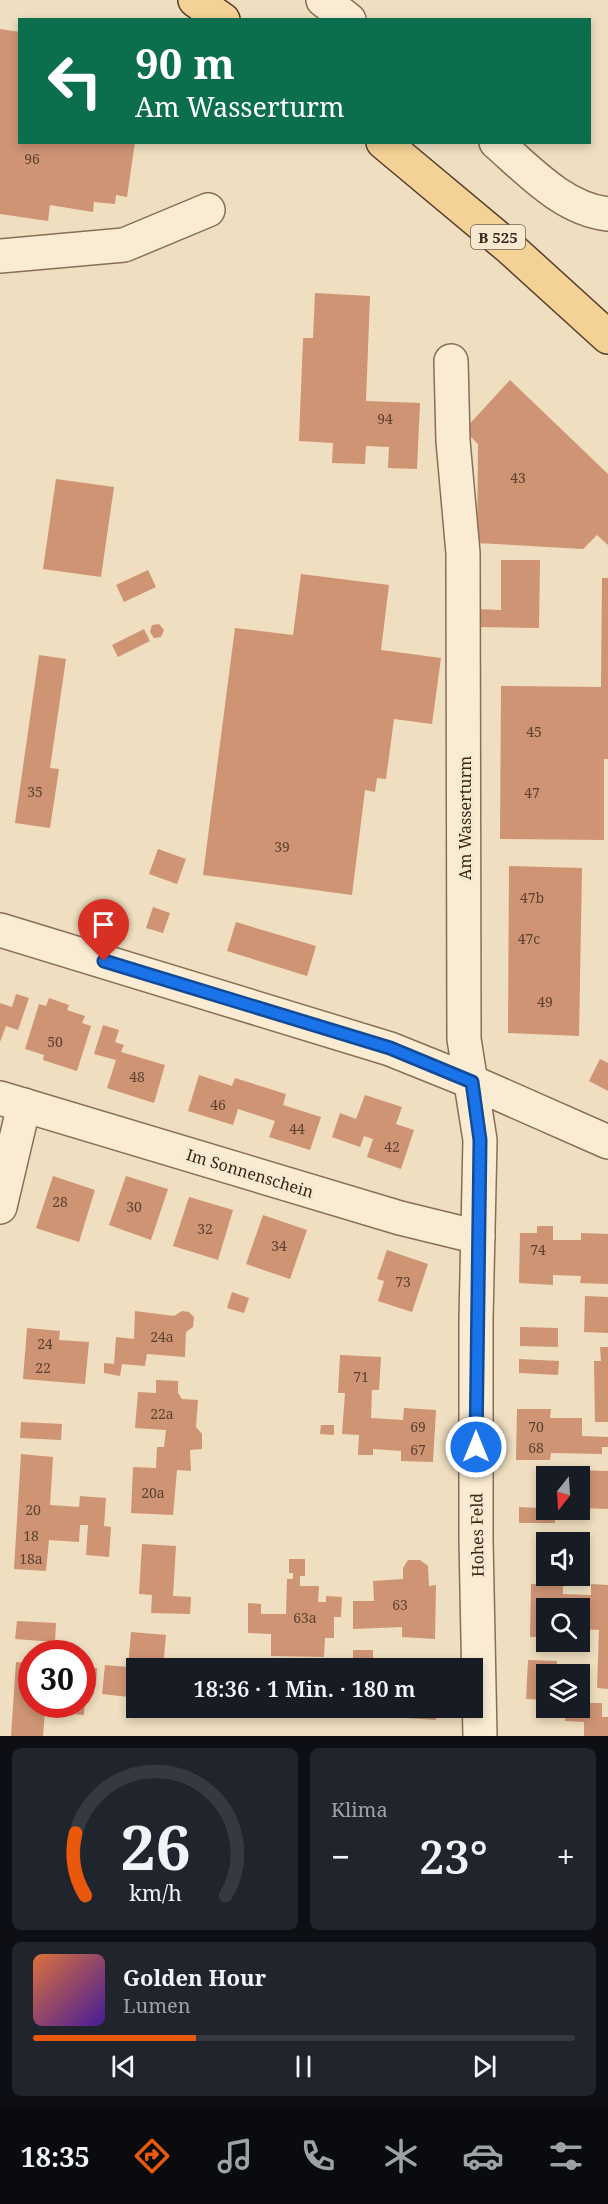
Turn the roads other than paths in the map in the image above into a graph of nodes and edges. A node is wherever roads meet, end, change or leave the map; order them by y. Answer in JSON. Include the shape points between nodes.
{"nodes":[{"id":1,"x":195,"y":0,"type":"edge"},
{"id":2,"x":323,"y":0,"type":"edge"},
{"id":3,"x":219,"y":18,"type":"edge"},
{"id":4,"x":346,"y":18,"type":"edge"},
{"id":5,"x":385,"y":144,"type":"edge"},
{"id":6,"x":498,"y":144,"type":"edge"},
{"id":7,"x":208,"y":210,"type":"dead end"},
{"id":8,"x":604,"y":215,"type":"edge"},
{"id":9,"x":0,"y":256,"type":"edge"},
{"id":10,"x":608,"y":337,"type":"edge"},
{"id":11,"x":451,"y":361,"type":"dead end"},
{"id":12,"x":0,"y":930,"type":"edge"},
{"id":13,"x":472,"y":1082,"type":"junction"},
{"id":14,"x":12,"y":1102,"type":"edge"},
{"id":15,"x":608,"y":1142,"type":"edge"},
{"id":16,"x":0,"y":1207,"type":"edge"},
{"id":17,"x":478,"y":1237,"type":"junction"},
{"id":18,"x":480,"y":1736,"type":"edge"}],
"edges":[{"from":1,"to":3,"type":"main road"},
{"from":2,"to":4,"type":"street"},
{"from":5,"to":10,"type":"main road","number":"B 525","via":[[510,248]]},
{"from":6,"to":8,"type":"street","via":[[572,203]]},
{"from":7,"to":9,"type":"street","via":[[124,245]]},
{"from":11,"to":13,"type":"street","name":"Am Wasserturm","via":[[463,553],[464,1038]]},
{"from":12,"to":13,"type":"street","via":[[390,1048]]},
{"from":13,"to":15,"type":"street"},
{"from":13,"to":17,"type":"street","name":"Hohes Feld","via":[[480,1140]]},
{"from":14,"to":16,"type":"street","name":"Im Sonnenschein"},
{"from":14,"to":17,"type":"street","name":"Im Sonnenschein","via":[[400,1218]]},
{"from":17,"to":18,"type":"street","name":"Hohes Feld","via":[[476,1540]]}]}
